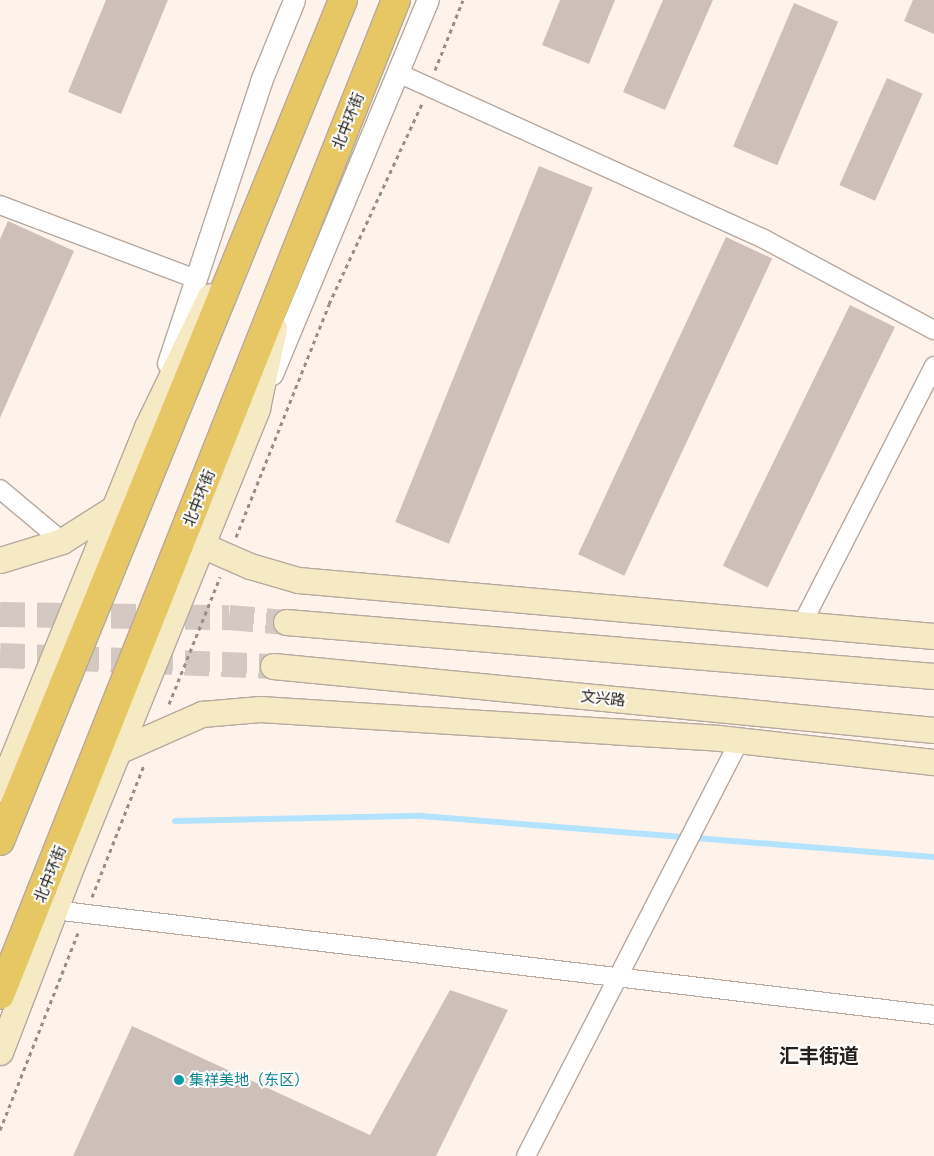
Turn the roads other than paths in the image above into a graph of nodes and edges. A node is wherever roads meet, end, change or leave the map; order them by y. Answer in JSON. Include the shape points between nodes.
{"nodes":[{"id":1,"x":294,"y":0,"type":"edge"},
{"id":2,"x":343,"y":0,"type":"edge"},
{"id":3,"x":396,"y":0,"type":"edge"},
{"id":4,"x":428,"y":0,"type":"edge"},
{"id":5,"x":398,"y":73,"type":"junction"},
{"id":6,"x":291,"y":127,"type":"junction"},
{"id":7,"x":0,"y":204,"type":"edge"},
{"id":8,"x":196,"y":279,"type":"junction"},
{"id":9,"x":282,"y":289,"type":"junction"},
{"id":10,"x":934,"y":330,"type":"edge"},
{"id":11,"x":934,"y":366,"type":"edge"},
{"id":12,"x":257,"y":408,"type":"junction"},
{"id":13,"x":146,"y":427,"type":"junction"},
{"id":14,"x":0,"y":489,"type":"edge"},
{"id":15,"x":114,"y":508,"type":"junction"},
{"id":16,"x":202,"y":541,"type":"junction"},
{"id":17,"x":62,"y":542,"type":"junction"},
{"id":18,"x":0,"y":560,"type":"edge"},
{"id":19,"x":286,"y":622,"type":"tunnel mouth"},
{"id":20,"x":802,"y":624,"type":"junction"},
{"id":21,"x":934,"y":636,"type":"edge"},
{"id":22,"x":273,"y":666,"type":"tunnel mouth"},
{"id":23,"x":934,"y":676,"type":"edge"},
{"id":24,"x":934,"y":730,"type":"edge"},
{"id":25,"x":740,"y":740,"type":"junction"},
{"id":26,"x":7,"y":746,"type":"edge"},
{"id":27,"x":118,"y":751,"type":"junction"},
{"id":28,"x":934,"y":762,"type":"edge"},
{"id":29,"x":0,"y":788,"type":"edge"},
{"id":30,"x":0,"y":841,"type":"edge"},
{"id":31,"x":54,"y":910,"type":"junction"},
{"id":32,"x":618,"y":976,"type":"junction"},
{"id":33,"x":0,"y":995,"type":"edge"},
{"id":34,"x":934,"y":1015,"type":"edge"},
{"id":35,"x":0,"y":1052,"type":"edge"},
{"id":36,"x":526,"y":1156,"type":"edge"}],
"edges":[{"from":1,"to":8,"type":"street","via":[[261,81]]},
{"from":2,"to":6,"type":"highway"},
{"from":3,"to":9,"type":"highway","name":"北中环街"},
{"from":4,"to":5,"type":"street"},
{"from":5,"to":10,"type":"street","via":[[764,239]]},
{"from":5,"to":12,"type":"street"},
{"from":6,"to":13,"type":"main road"},
{"from":6,"to":30,"type":"highway"},
{"from":7,"to":8,"type":"street"},
{"from":8,"to":13,"type":"street"},
{"from":9,"to":12,"type":"main road"},
{"from":9,"to":33,"type":"highway","name":"北中环街"},
{"from":11,"to":20,"type":"street"},
{"from":12,"to":16,"type":"main road"},
{"from":13,"to":15,"type":"main road"},
{"from":14,"to":17,"type":"street"},
{"from":15,"to":17,"type":"main road"},
{"from":15,"to":26,"type":"main road"},
{"from":16,"to":20,"type":"main road","via":[[211,549],[250,566],[298,580]]},
{"from":16,"to":27,"type":"main road"},
{"from":17,"to":18,"type":"main road"},
{"from":19,"to":23,"type":"main road"},
{"from":20,"to":21,"type":"main road"},
{"from":22,"to":24,"type":"main road","name":"文兴路"},
{"from":25,"to":27,"type":"main road","via":[[260,709],[202,714]]},
{"from":25,"to":28,"type":"main road"},
{"from":25,"to":32,"type":"street"},
{"from":26,"to":29,"type":"main road"},
{"from":27,"to":31,"type":"main road"},
{"from":31,"to":32,"type":"street"},
{"from":31,"to":35,"type":"main road"},
{"from":32,"to":34,"type":"street"},
{"from":32,"to":36,"type":"street"}]}
